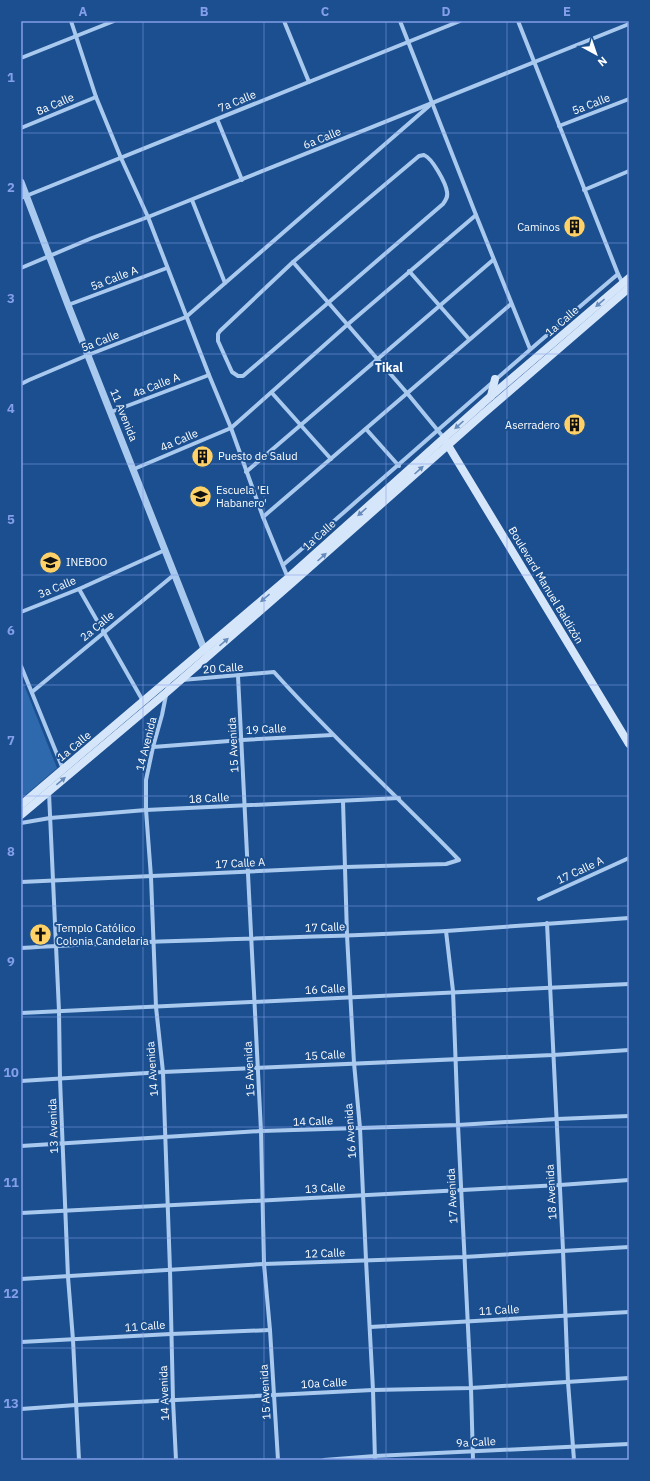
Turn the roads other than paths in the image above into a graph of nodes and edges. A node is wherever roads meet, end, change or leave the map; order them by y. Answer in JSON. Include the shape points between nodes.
{"nodes":[{"id":1,"x":70,"y":21,"type":"edge"},
{"id":2,"x":114,"y":21,"type":"edge"},
{"id":3,"x":400,"y":21,"type":"edge"},
{"id":4,"x":460,"y":21,"type":"edge"},
{"id":5,"x":518,"y":21,"type":"edge"},
{"id":6,"x":286,"y":22,"type":"edge"},
{"id":7,"x":629,"y":24,"type":"edge"},
{"id":8,"x":76,"y":36,"type":"junction"},
{"id":9,"x":408,"y":42,"type":"junction"},
{"id":10,"x":21,"y":58,"type":"edge"},
{"id":11,"x":534,"y":61,"type":"junction"},
{"id":12,"x":309,"y":82,"type":"junction"},
{"id":13,"x":96,"y":97,"type":"junction"},
{"id":14,"x":629,"y":99,"type":"edge"},
{"id":15,"x":432,"y":103,"type":"junction"},
{"id":16,"x":217,"y":119,"type":"junction"},
{"id":17,"x":559,"y":126,"type":"junction"},
{"id":18,"x":21,"y":128,"type":"edge"},
{"id":19,"x":121,"y":158,"type":"junction"},
{"id":20,"x":629,"y":171,"type":"edge"},
{"id":21,"x":242,"y":180,"type":"junction"},
{"id":22,"x":21,"y":182,"type":"edge"},
{"id":23,"x":584,"y":190,"type":"junction"},
{"id":24,"x":24,"y":197,"type":"edge"},
{"id":25,"x":192,"y":200,"type":"junction"},
{"id":26,"x":476,"y":216,"type":"junction"},
{"id":27,"x":148,"y":217,"type":"junction"},
{"id":28,"x":50,"y":257,"type":"junction"},
{"id":29,"x":494,"y":260,"type":"junction"},
{"id":30,"x":293,"y":262,"type":"junction"},
{"id":31,"x":21,"y":268,"type":"edge"},
{"id":32,"x":167,"y":268,"type":"junction"},
{"id":33,"x":410,"y":271,"type":"junction"},
{"id":34,"x":618,"y":274,"type":"junction"},
{"id":35,"x":629,"y":278,"type":"edge"},
{"id":36,"x":225,"y":283,"type":"junction"},
{"id":37,"x":626,"y":287,"type":"edge"},
{"id":38,"x":328,"y":303,"type":"junction"},
{"id":39,"x":511,"y":304,"type":"junction"},
{"id":40,"x":68,"y":305,"type":"junction"},
{"id":41,"x":440,"y":305,"type":"junction"},
{"id":42,"x":186,"y":317,"type":"junction"},
{"id":43,"x":347,"y":325,"type":"junction"},
{"id":44,"x":580,"y":325,"type":"junction"},
{"id":45,"x":469,"y":339,"type":"junction"},
{"id":46,"x":530,"y":349,"type":"junction"},
{"id":47,"x":88,"y":355,"type":"junction"},
{"id":48,"x":378,"y":359,"type":"junction"},
{"id":49,"x":209,"y":375,"type":"junction"},
{"id":50,"x":495,"y":379,"type":"junction"},
{"id":51,"x":21,"y":384,"type":"edge"},
{"id":52,"x":272,"y":393,"type":"junction"},
{"id":53,"x":407,"y":393,"type":"junction"},
{"id":54,"x":491,"y":396,"type":"junction"},
{"id":55,"x":480,"y":411,"type":"junction"},
{"id":56,"x":111,"y":412,"type":"junction"},
{"id":57,"x":302,"y":425,"type":"junction"},
{"id":58,"x":231,"y":428,"type":"junction"},
{"id":59,"x":366,"y":429,"type":"junction"},
{"id":60,"x":438,"y":432,"type":"junction"},
{"id":61,"x":446,"y":442,"type":"junction"},
{"id":62,"x":331,"y":459,"type":"junction"},
{"id":63,"x":399,"y":466,"type":"junction"},
{"id":64,"x":134,"y":469,"type":"junction"},
{"id":65,"x":246,"y":472,"type":"junction"},
{"id":66,"x":263,"y":517,"type":"junction"},
{"id":67,"x":165,"y":550,"type":"junction"},
{"id":68,"x":283,"y":565,"type":"junction"},
{"id":69,"x":175,"y":574,"type":"junction"},
{"id":70,"x":290,"y":580,"type":"junction"},
{"id":71,"x":79,"y":589,"type":"junction"},
{"id":72,"x":21,"y":612,"type":"edge"},
{"id":73,"x":104,"y":632,"type":"junction"},
{"id":74,"x":207,"y":652,"type":"junction"},
{"id":75,"x":21,"y":666,"type":"edge"},
{"id":76,"x":238,"y":676,"type":"junction"},
{"id":77,"x":175,"y":678,"type":"junction"},
{"id":78,"x":32,"y":692,"type":"junction"},
{"id":79,"x":167,"y":692,"type":"junction"},
{"id":80,"x":143,"y":702,"type":"junction"},
{"id":81,"x":332,"y":735,"type":"junction"},
{"id":82,"x":242,"y":740,"type":"junction"},
{"id":83,"x":629,"y":744,"type":"edge"},
{"id":84,"x":153,"y":747,"type":"junction"},
{"id":85,"x":63,"y":769,"type":"junction"},
{"id":86,"x":48,"y":792,"type":"junction"},
{"id":87,"x":399,"y":798,"type":"junction"},
{"id":88,"x":344,"y":801,"type":"junction"},
{"id":89,"x":21,"y":805,"type":"edge"},
{"id":90,"x":244,"y":805,"type":"junction"},
{"id":91,"x":146,"y":810,"type":"junction"},
{"id":92,"x":21,"y":815,"type":"edge"},
{"id":93,"x":50,"y":818,"type":"junction"},
{"id":94,"x":21,"y":823,"type":"edge"},
{"id":95,"x":629,"y":858,"type":"edge"},
{"id":96,"x":346,"y":867,"type":"junction"},
{"id":97,"x":248,"y":872,"type":"junction"},
{"id":98,"x":151,"y":877,"type":"junction"},
{"id":99,"x":52,"y":881,"type":"junction"},
{"id":100,"x":21,"y":882,"type":"edge"},
{"id":101,"x":539,"y":899,"type":"dead end"},
{"id":102,"x":629,"y":918,"type":"edge"},
{"id":103,"x":547,"y":923,"type":"junction"},
{"id":104,"x":446,"y":931,"type":"junction"},
{"id":105,"x":347,"y":935,"type":"junction"},
{"id":106,"x":252,"y":939,"type":"junction"},
{"id":107,"x":153,"y":941,"type":"junction"},
{"id":108,"x":56,"y":945,"type":"junction"},
{"id":109,"x":21,"y":948,"type":"edge"},
{"id":110,"x":629,"y":984,"type":"edge"},
{"id":111,"x":549,"y":987,"type":"junction"},
{"id":112,"x":453,"y":991,"type":"junction"},
{"id":113,"x":350,"y":997,"type":"junction"},
{"id":114,"x":255,"y":1002,"type":"junction"},
{"id":115,"x":156,"y":1007,"type":"junction"},
{"id":116,"x":59,"y":1011,"type":"junction"},
{"id":117,"x":21,"y":1013,"type":"edge"},
{"id":118,"x":629,"y":1050,"type":"edge"},
{"id":119,"x":553,"y":1055,"type":"junction"},
{"id":120,"x":455,"y":1058,"type":"junction"},
{"id":121,"x":354,"y":1063,"type":"junction"},
{"id":122,"x":258,"y":1067,"type":"junction"},
{"id":123,"x":162,"y":1072,"type":"junction"},
{"id":124,"x":60,"y":1079,"type":"junction"},
{"id":125,"x":21,"y":1081,"type":"edge"},
{"id":126,"x":629,"y":1116,"type":"edge"},
{"id":127,"x":557,"y":1119,"type":"junction"},
{"id":128,"x":458,"y":1125,"type":"junction"},
{"id":129,"x":360,"y":1128,"type":"junction"},
{"id":130,"x":261,"y":1131,"type":"junction"},
{"id":131,"x":164,"y":1138,"type":"junction"},
{"id":132,"x":63,"y":1143,"type":"junction"},
{"id":133,"x":21,"y":1146,"type":"edge"},
{"id":134,"x":629,"y":1180,"type":"edge"},
{"id":135,"x":560,"y":1185,"type":"junction"},
{"id":136,"x":461,"y":1190,"type":"junction"},
{"id":137,"x":363,"y":1195,"type":"junction"},
{"id":138,"x":263,"y":1200,"type":"junction"},
{"id":139,"x":167,"y":1206,"type":"junction"},
{"id":140,"x":65,"y":1211,"type":"junction"},
{"id":141,"x":21,"y":1213,"type":"edge"},
{"id":142,"x":629,"y":1247,"type":"edge"},
{"id":143,"x":563,"y":1250,"type":"junction"},
{"id":144,"x":464,"y":1257,"type":"junction"},
{"id":145,"x":366,"y":1260,"type":"junction"},
{"id":146,"x":264,"y":1264,"type":"junction"},
{"id":147,"x":170,"y":1270,"type":"junction"},
{"id":148,"x":68,"y":1277,"type":"junction"},
{"id":149,"x":21,"y":1279,"type":"edge"},
{"id":150,"x":629,"y":1312,"type":"edge"},
{"id":151,"x":565,"y":1315,"type":"junction"},
{"id":152,"x":467,"y":1320,"type":"junction"},
{"id":153,"x":370,"y":1326,"type":"junction"},
{"id":154,"x":270,"y":1330,"type":"junction"},
{"id":155,"x":171,"y":1334,"type":"junction"},
{"id":156,"x":73,"y":1340,"type":"junction"},
{"id":157,"x":21,"y":1342,"type":"edge"},
{"id":158,"x":629,"y":1378,"type":"edge"},
{"id":159,"x":568,"y":1382,"type":"junction"},
{"id":160,"x":472,"y":1388,"type":"junction"},
{"id":161,"x":373,"y":1390,"type":"junction"},
{"id":162,"x":274,"y":1395,"type":"junction"},
{"id":163,"x":173,"y":1400,"type":"junction"},
{"id":164,"x":76,"y":1405,"type":"junction"},
{"id":165,"x":21,"y":1410,"type":"edge"},
{"id":166,"x":629,"y":1444,"type":"edge"},
{"id":167,"x":573,"y":1447,"type":"junction"},
{"id":168,"x":473,"y":1451,"type":"junction"},
{"id":169,"x":375,"y":1458,"type":"edge"},
{"id":170,"x":79,"y":1460,"type":"edge"},
{"id":171,"x":176,"y":1460,"type":"edge"},
{"id":172,"x":278,"y":1460,"type":"edge"},
{"id":173,"x":324,"y":1460,"type":"edge"},
{"id":174,"x":473,"y":1460,"type":"edge"},
{"id":175,"x":574,"y":1460,"type":"edge"}],
"edges":[{"from":1,"to":8,"type":"street"},
{"from":2,"to":8,"type":"street"},
{"from":3,"to":9,"type":"street"},
{"from":4,"to":9,"type":"street","name":"7a Calle"},
{"from":5,"to":11,"type":"street"},
{"from":6,"to":12,"type":"street"},
{"from":7,"to":11,"type":"street","name":"6a Calle"},
{"from":8,"to":10,"type":"street"},
{"from":8,"to":13,"type":"street"},
{"from":9,"to":12,"type":"street","name":"7a Calle"},
{"from":9,"to":15,"type":"street"},
{"from":11,"to":15,"type":"street","name":"6a Calle"},
{"from":11,"to":17,"type":"street"},
{"from":12,"to":16,"type":"street","name":"7a Calle"},
{"from":13,"to":18,"type":"street","name":"8a Calle"},
{"from":13,"to":19,"type":"street"},
{"from":14,"to":17,"type":"street","name":"5a Calle"},
{"from":15,"to":21,"type":"street","name":"6a Calle"},
{"from":15,"to":26,"type":"street"},
{"from":15,"to":36,"type":"street","name":"5a Calle"},
{"from":16,"to":19,"type":"street","name":"7a Calle"},
{"from":16,"to":21,"type":"street"},
{"from":17,"to":23,"type":"street"},
{"from":19,"to":24,"type":"street","name":"7a Calle"},
{"from":19,"to":27,"type":"street"},
{"from":20,"to":23,"type":"street"},
{"from":21,"to":25,"type":"street","name":"6a Calle"},
{"from":22,"to":24,"type":"street","name":"11 Avenida"},
{"from":23,"to":34,"type":"street"},
{"from":24,"to":28,"type":"street","name":"11 Avenida"},
{"from":25,"to":27,"type":"street","name":"6a Calle"},
{"from":25,"to":36,"type":"street"},
{"from":26,"to":29,"type":"street"},
{"from":26,"to":33,"type":"street","name":"4a Calle"},
{"from":27,"to":28,"type":"street","name":"6a Calle"},
{"from":27,"to":32,"type":"street"},
{"from":28,"to":31,"type":"street","name":"6a Calle"},
{"from":28,"to":40,"type":"street","name":"11 Avenida"},
{"from":29,"to":39,"type":"street"},
{"from":29,"to":41,"type":"street"},
{"from":30,"to":38,"type":"street"},
{"from":30,"to":38,"type":"street","via":[[218,334],[218,341],[232,372],[243,376]]},
{"from":30,"to":38,"type":"street","via":[[419,156],[424,154],[432,161],[447,191],[444,204]]},
{"from":32,"to":40,"type":"street","name":"5a Calle A"},
{"from":32,"to":42,"type":"street"},
{"from":33,"to":41,"type":"street"},
{"from":33,"to":43,"type":"street","name":"4a Calle"},
{"from":34,"to":37,"type":"street"},
{"from":34,"to":46,"type":"street","name":"1a Calle"},
{"from":35,"to":37,"type":"main road","name":"1a Calle"},
{"from":36,"to":42,"type":"street","name":"5a Calle"},
{"from":37,"to":44,"type":"main road","name":"1a Calle"},
{"from":38,"to":43,"type":"street"},
{"from":39,"to":45,"type":"street"},
{"from":39,"to":46,"type":"street"},
{"from":40,"to":47,"type":"street","name":"11 Avenida"},
{"from":41,"to":45,"type":"street"},
{"from":41,"to":48,"type":"street"},
{"from":42,"to":47,"type":"street","name":"5a Calle"},
{"from":42,"to":49,"type":"street"},
{"from":43,"to":48,"type":"street"},
{"from":43,"to":52,"type":"street","name":"4a Calle"},
{"from":44,"to":54,"type":"main road","name":"1a Calle"},
{"from":44,"to":55,"type":"main road","name":"1a Calle"},
{"from":45,"to":53,"type":"street"},
{"from":46,"to":50,"type":"street","name":"1a Calle"},
{"from":47,"to":51,"type":"street","name":"5a Calle"},
{"from":47,"to":56,"type":"street","name":"11 Avenida"},
{"from":48,"to":53,"type":"street"},
{"from":48,"to":57,"type":"street"},
{"from":49,"to":56,"type":"street","name":"4a Calle A"},
{"from":49,"to":58,"type":"street"},
{"from":50,"to":54,"type":"main road"},
{"from":50,"to":60,"type":"street","name":"1a Calle"},
{"from":52,"to":57,"type":"street"},
{"from":52,"to":58,"type":"street","name":"4a Calle"},
{"from":53,"to":59,"type":"street"},
{"from":53,"to":60,"type":"street"},
{"from":54,"to":55,"type":"main road","name":"1a Calle"},
{"from":55,"to":61,"type":"main road","name":"1a Calle"},
{"from":56,"to":64,"type":"street","name":"11 Avenida"},
{"from":57,"to":62,"type":"street"},
{"from":57,"to":65,"type":"street"},
{"from":58,"to":64,"type":"street","name":"4a Calle"},
{"from":58,"to":65,"type":"street"},
{"from":59,"to":62,"type":"street"},
{"from":59,"to":63,"type":"street"},
{"from":60,"to":61,"type":"street"},
{"from":60,"to":63,"type":"street","name":"1a Calle"},
{"from":61,"to":70,"type":"main road","name":"1a Calle"},
{"from":61,"to":83,"type":"main road","name":"Boulevard Manuel Baldizón"},
{"from":62,"to":66,"type":"street"},
{"from":63,"to":68,"type":"street","name":"1a Calle"},
{"from":64,"to":67,"type":"street","name":"11 Avenida"},
{"from":65,"to":66,"type":"street"},
{"from":66,"to":68,"type":"street"},
{"from":67,"to":69,"type":"street","name":"11 Avenida"},
{"from":67,"to":71,"type":"street","name":"3a Calle"},
{"from":68,"to":70,"type":"street"},
{"from":69,"to":73,"type":"street","name":"2a Calle"},
{"from":69,"to":74,"type":"street","name":"11 Avenida"},
{"from":70,"to":74,"type":"main road","name":"1a Calle"},
{"from":71,"to":72,"type":"street","name":"3a Calle"},
{"from":71,"to":73,"type":"street"},
{"from":73,"to":78,"type":"street","name":"2a Calle"},
{"from":73,"to":80,"type":"street"},
{"from":74,"to":77,"type":"main road","name":"1a Calle"},
{"from":75,"to":78,"type":"street"},
{"from":76,"to":77,"type":"street","name":"20 Calle"},
{"from":76,"to":81,"type":"street","name":"20 Calle","via":[[274,672]]},
{"from":76,"to":82,"type":"street","name":"15 Avenida"},
{"from":77,"to":79,"type":"main road","name":"1a Calle"},
{"from":77,"to":80,"type":"main road","name":"1a Calle"},
{"from":78,"to":85,"type":"street"},
{"from":79,"to":84,"type":"street","name":"14 Avenida"},
{"from":86,"to":79,"type":"main road","name":"1a Calle","one_way":true},
{"from":80,"to":85,"type":"main road","name":"1a Calle"},
{"from":81,"to":82,"type":"street","name":"19 Calle"},
{"from":81,"to":87,"type":"street"},
{"from":82,"to":84,"type":"street","name":"19 Calle"},
{"from":82,"to":90,"type":"street","name":"15 Avenida"},
{"from":84,"to":91,"type":"street","name":"14 Avenida","via":[[146,780]]},
{"from":85,"to":89,"type":"main road","name":"1a Calle"},
{"from":86,"to":92,"type":"main road","name":"1a Calle"},
{"from":86,"to":93,"type":"street","name":"13 Avenida"},
{"from":87,"to":88,"type":"street","name":"18 Calle"},
{"from":87,"to":96,"type":"street","name":"17 Calle A","via":[[459,860],[446,864]]},
{"from":88,"to":90,"type":"street","name":"18 Calle"},
{"from":88,"to":96,"type":"street","name":"16 Avenida"},
{"from":90,"to":91,"type":"street","name":"18 Calle"},
{"from":90,"to":97,"type":"street","name":"15 Avenida"},
{"from":91,"to":93,"type":"street","name":"18 Calle"},
{"from":91,"to":98,"type":"street","name":"14 Avenida"},
{"from":93,"to":94,"type":"street","name":"18 Calle"},
{"from":93,"to":99,"type":"street","name":"13 Avenida"},
{"from":95,"to":101,"type":"street","name":"17 Calle A"},
{"from":96,"to":97,"type":"street","name":"17 Calle A"},
{"from":96,"to":105,"type":"street","name":"16 Avenida"},
{"from":97,"to":98,"type":"street","name":"17 Calle A"},
{"from":97,"to":106,"type":"street","name":"15 Avenida"},
{"from":98,"to":99,"type":"street","name":"17 Calle A"},
{"from":98,"to":107,"type":"street","name":"14 Avenida"},
{"from":99,"to":100,"type":"street","name":"17 Calle A"},
{"from":99,"to":108,"type":"street","name":"13 Avenida"},
{"from":102,"to":103,"type":"street","name":"17 Calle"},
{"from":103,"to":104,"type":"street","name":"17 Calle"},
{"from":103,"to":111,"type":"street","name":"18 Avenida"},
{"from":104,"to":105,"type":"street","name":"17 Calle"},
{"from":104,"to":112,"type":"street","name":"17 Avenida"},
{"from":105,"to":106,"type":"street","name":"17 Calle"},
{"from":105,"to":113,"type":"street","name":"16 Avenida"},
{"from":106,"to":107,"type":"street","name":"17 Calle"},
{"from":106,"to":114,"type":"street","name":"15 Avenida"},
{"from":107,"to":108,"type":"street","name":"17 Calle"},
{"from":107,"to":115,"type":"street","name":"14 Avenida"},
{"from":108,"to":109,"type":"street","name":"17 Calle"},
{"from":108,"to":116,"type":"street","name":"13 Avenida"},
{"from":110,"to":111,"type":"street","name":"16 Calle"},
{"from":111,"to":112,"type":"street","name":"16 Calle"},
{"from":111,"to":119,"type":"street","name":"18 Avenida"},
{"from":112,"to":113,"type":"street","name":"16 Calle"},
{"from":112,"to":120,"type":"street","name":"17 Avenida"},
{"from":113,"to":114,"type":"street","name":"16 Calle"},
{"from":113,"to":121,"type":"street","name":"16 Avenida"},
{"from":114,"to":115,"type":"street","name":"16 Calle"},
{"from":114,"to":122,"type":"street","name":"15 Avenida"},
{"from":115,"to":116,"type":"street","name":"16 Calle"},
{"from":115,"to":123,"type":"street","name":"14 Avenida"},
{"from":116,"to":117,"type":"street","name":"16 Calle"},
{"from":116,"to":124,"type":"street","name":"13 Avenida"},
{"from":118,"to":119,"type":"street","name":"15 Calle"},
{"from":119,"to":120,"type":"street","name":"15 Calle"},
{"from":119,"to":127,"type":"street","name":"18 Avenida"},
{"from":120,"to":121,"type":"street","name":"15 Calle"},
{"from":120,"to":128,"type":"street","name":"17 Avenida"},
{"from":121,"to":122,"type":"street","name":"15 Calle"},
{"from":121,"to":129,"type":"street","name":"16 Avenida"},
{"from":122,"to":123,"type":"street","name":"15 Calle"},
{"from":122,"to":130,"type":"street","name":"15 Avenida"},
{"from":123,"to":124,"type":"street","name":"15 Calle"},
{"from":123,"to":131,"type":"street","name":"14 Avenida"},
{"from":124,"to":125,"type":"street","name":"15 Calle"},
{"from":124,"to":132,"type":"street","name":"13 Avenida"},
{"from":126,"to":127,"type":"street","name":"14 Calle"},
{"from":127,"to":128,"type":"street","name":"14 Calle"},
{"from":127,"to":135,"type":"street","name":"18 Avenida"},
{"from":128,"to":129,"type":"street","name":"14 Calle"},
{"from":128,"to":136,"type":"street","name":"17 Avenida"},
{"from":129,"to":130,"type":"street","name":"14 Calle"},
{"from":129,"to":137,"type":"street","name":"16 Avenida"},
{"from":130,"to":131,"type":"street","name":"14 Calle"},
{"from":130,"to":138,"type":"street","name":"15 Avenida"},
{"from":131,"to":132,"type":"street","name":"14 Calle"},
{"from":131,"to":139,"type":"street","name":"14 Avenida"},
{"from":132,"to":133,"type":"street","name":"14 Calle"},
{"from":132,"to":140,"type":"street","name":"13 Avenida"},
{"from":134,"to":135,"type":"street","name":"13 Calle"},
{"from":135,"to":136,"type":"street","name":"13 Calle"},
{"from":135,"to":143,"type":"street","name":"18 Avenida"},
{"from":136,"to":137,"type":"street","name":"13 Calle"},
{"from":136,"to":144,"type":"street","name":"17 Avenida"},
{"from":137,"to":138,"type":"street","name":"13 Calle"},
{"from":137,"to":145,"type":"street","name":"16 Avenida"},
{"from":138,"to":139,"type":"street","name":"13 Calle"},
{"from":138,"to":146,"type":"street","name":"15 Avenida"},
{"from":139,"to":140,"type":"street","name":"13 Calle"},
{"from":139,"to":147,"type":"street","name":"14 Avenida"},
{"from":140,"to":141,"type":"street","name":"13 Calle"},
{"from":140,"to":148,"type":"street","name":"13 Avenida"},
{"from":142,"to":143,"type":"street","name":"12 Calle"},
{"from":143,"to":144,"type":"street","name":"12 Calle"},
{"from":143,"to":151,"type":"street","name":"18 Avenida"},
{"from":144,"to":145,"type":"street","name":"12 Calle"},
{"from":144,"to":152,"type":"street","name":"17 Avenida"},
{"from":145,"to":146,"type":"street","name":"12 Calle"},
{"from":145,"to":153,"type":"street","name":"16 Avenida"},
{"from":146,"to":147,"type":"street","name":"12 Calle"},
{"from":146,"to":154,"type":"street","name":"15 Avenida"},
{"from":147,"to":148,"type":"street","name":"12 Calle"},
{"from":147,"to":155,"type":"street","name":"14 Avenida"},
{"from":148,"to":149,"type":"street","name":"12 Calle"},
{"from":148,"to":156,"type":"street","name":"13 Avenida"},
{"from":150,"to":151,"type":"street","name":"11 Calle"},
{"from":151,"to":152,"type":"street","name":"11 Calle"},
{"from":151,"to":159,"type":"street","name":"18 Avenida"},
{"from":152,"to":153,"type":"street","name":"11 Calle"},
{"from":152,"to":160,"type":"street","name":"17 Avenida"},
{"from":153,"to":161,"type":"street","name":"16 Avenida"},
{"from":154,"to":155,"type":"street","name":"11 Calle"},
{"from":154,"to":162,"type":"street","name":"15 Avenida"},
{"from":155,"to":156,"type":"street","name":"11 Calle"},
{"from":155,"to":163,"type":"street","name":"14 Avenida"},
{"from":156,"to":157,"type":"street","name":"11 Calle"},
{"from":156,"to":164,"type":"street","name":"13 Avenida"},
{"from":158,"to":159,"type":"street","name":"10a Calle"},
{"from":159,"to":160,"type":"street","name":"10a Calle"},
{"from":159,"to":167,"type":"street","name":"18 Avenida"},
{"from":160,"to":161,"type":"street","name":"10a Calle"},
{"from":160,"to":168,"type":"street","name":"17 Avenida"},
{"from":161,"to":162,"type":"street","name":"10a Calle"},
{"from":161,"to":169,"type":"street","name":"16 Avenida"},
{"from":162,"to":163,"type":"street","name":"10a Calle"},
{"from":162,"to":172,"type":"street","name":"15 Avenida"},
{"from":163,"to":164,"type":"street","name":"10a Calle"},
{"from":163,"to":171,"type":"street","name":"14 Avenida"},
{"from":164,"to":165,"type":"street","name":"10a Calle"},
{"from":164,"to":170,"type":"street","name":"13 Avenida"},
{"from":166,"to":167,"type":"street","name":"9a Calle"},
{"from":167,"to":168,"type":"street","name":"9a Calle"},
{"from":167,"to":175,"type":"street","name":"18 Avenida"},
{"from":168,"to":169,"type":"street","name":"9a Calle"},
{"from":168,"to":174,"type":"street","name":"17 Avenida"},
{"from":169,"to":173,"type":"street","name":"9a Calle"}]}
